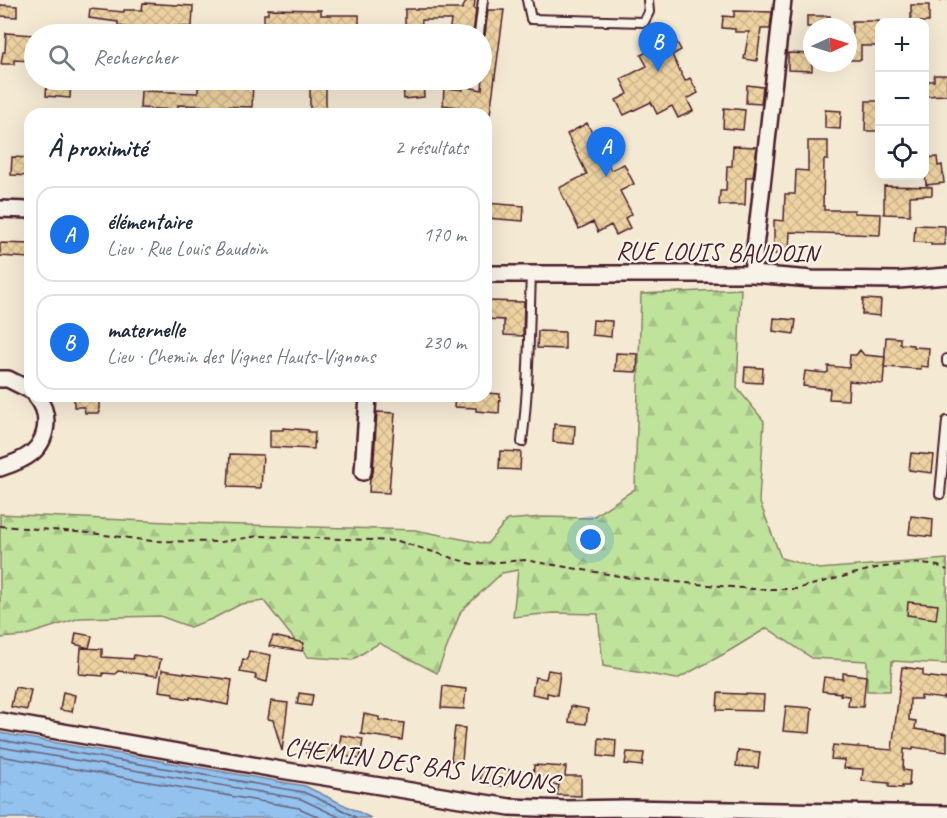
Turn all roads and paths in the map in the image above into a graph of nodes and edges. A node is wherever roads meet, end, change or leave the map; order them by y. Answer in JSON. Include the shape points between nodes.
{"nodes":[{"id":1,"x":483,"y":0,"type":"edge"},
{"id":2,"x":527,"y":0,"type":"edge"},
{"id":3,"x":648,"y":0,"type":"edge"},
{"id":4,"x":783,"y":0,"type":"edge"},
{"id":5,"x":936,"y":0,"type":"edge"},
{"id":6,"x":947,"y":0,"type":"edge"},
{"id":7,"x":480,"y":24,"type":"edge"},
{"id":8,"x":0,"y":209,"type":"edge"},
{"id":9,"x":24,"y":210,"type":"edge"},
{"id":10,"x":531,"y":273,"type":"junction"},
{"id":11,"x":492,"y":274,"type":"edge"},
{"id":12,"x":752,"y":274,"type":"junction"},
{"id":13,"x":947,"y":276,"type":"edge"},
{"id":14,"x":0,"y":379,"type":"edge"},
{"id":15,"x":24,"y":387,"type":"edge"},
{"id":16,"x":41,"y":402,"type":"edge"},
{"id":17,"x":368,"y":402,"type":"edge"},
{"id":18,"x":947,"y":421,"type":"edge"},
{"id":19,"x":522,"y":442,"type":"dead end"},
{"id":20,"x":0,"y":468,"type":"edge"},
{"id":21,"x":363,"y":472,"type":"dead end"},
{"id":22,"x":940,"y":494,"type":"dead end"},
{"id":23,"x":0,"y":526,"type":"edge"},
{"id":24,"x":947,"y":570,"type":"edge"},
{"id":25,"x":0,"y":721,"type":"edge"},
{"id":26,"x":947,"y":814,"type":"edge"}],
"edges":[{"from":1,"to":7,"type":"lane"},
{"from":2,"to":3,"type":"lane","via":[[531,19],[644,22],[649,12]]},
{"from":4,"to":12,"type":"street"},
{"from":5,"to":6,"type":"path"},
{"from":8,"to":9,"type":"street"},
{"from":10,"to":11,"type":"street","name":"RUE LOUIS BAUDOIN"},
{"from":10,"to":12,"type":"street","name":"RUE LOUIS BAUDOIN"},
{"from":10,"to":19,"type":"lane"},
{"from":12,"to":13,"type":"street","name":"RUE LOUIS BAUDOIN","via":[[898,280]]},
{"from":14,"to":15,"type":"street"},
{"from":16,"to":20,"type":"street","via":[[46,419],[44,438],[35,451]]},
{"from":17,"to":21,"type":"street"},
{"from":18,"to":22,"type":"lane"},
{"from":23,"to":24,"type":"path","via":[[152,541],[221,542],[258,536],[398,541],[472,564],[525,560],[631,578],[753,589],[796,589],[876,568],[916,563]]},
{"from":25,"to":26,"type":"street","name":"CHEMIN DES BAS VIGNONS","via":[[510,807]]}]}
